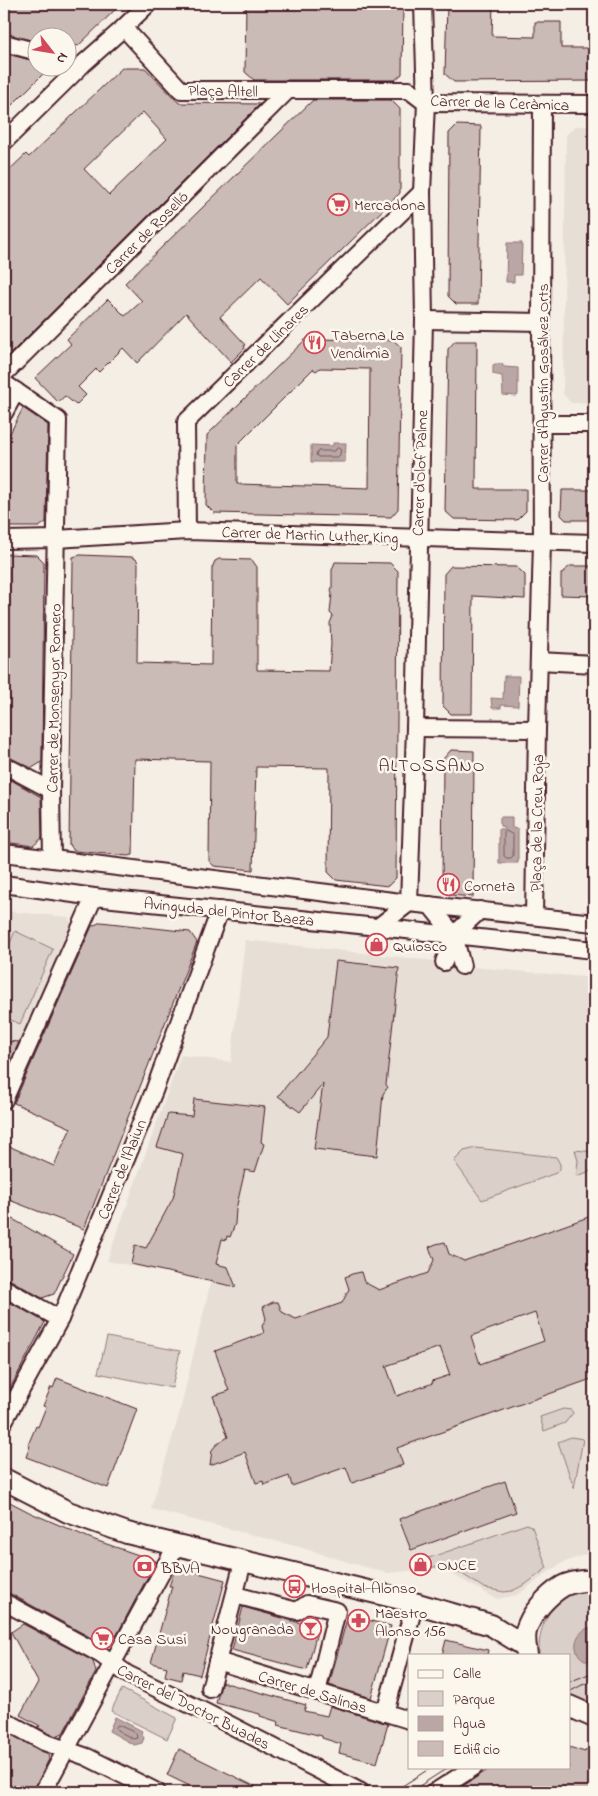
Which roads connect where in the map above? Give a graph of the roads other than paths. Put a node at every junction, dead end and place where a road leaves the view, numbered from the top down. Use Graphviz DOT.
graph roads {
  1 [pos="148,4"];
  2 [pos="423,4"];
  3 [pos="124,28"];
  4 [pos="4,43"];
  5 [pos="28,49"];
  6 [pos="78,62"];
  7 [pos="84,63"];
  8 [pos="288,90"];
  9 [pos="426,103"];
  10 [pos="594,104"];
  11 [pos="542,105"];
  12 [pos="4,142"];
  13 [pos="422,192"];
  14 [pos="424,320"];
  15 [pos="541,322"];
  16 [pos="4,374"];
  17 [pos="10,387"];
  18 [pos="4,413"];
  19 [pos="542,424"];
  20 [pos="594,424"];
  21 [pos="187,531"];
  22 [pos="418,538"];
  23 [pos="56,539"];
  24 [pos="4,540"];
  25 [pos="542,542"];
  26 [pos="594,543"];
  27 [pos="539,661"];
  28 [pos="594,664"];
  29 [pos="415,728"];
  30 [pos="537,729"];
  31 [pos="4,765"];
  32 [pos="51,790"];
  33 [pos="4,853"];
  34 [pos="52,858"];
  35 [pos="4,884"];
  36 [pos="94,897"];
  37 [pos="409,903"];
  38 [pos="430,905"];
  39 [pos="220,910"];
  40 [pos="480,910"];
  41 [pos="534,916"];
  42 [pos="594,923"];
  43 [pos="378,927"];
  44 [pos="454,935"];
  45 [pos="594,950"];
  46 [pos="444,962"];
  47 [pos="462,966"];
  48 [pos="4,1100"];
  49 [pos="4,1288"];
  50 [pos="60,1319"];
  51 [pos="4,1421"];
  52 [pos="4,1479"];
  53 [pos="177,1544"];
  54 [pos="243,1562"];
  55 [pos="594,1580"];
  56 [pos="235,1594"];
  57 [pos="4,1602"];
  58 [pos="415,1603"];
  59 [pos="526,1650"];
  60 [pos="217,1662"];
  61 [pos="112,1664"];
  62 [pos="210,1688"];
  63 [pos="317,1692"];
  64 [pos="570,1706"];
  65 [pos="385,1713"];
  66 [pos="594,1717"];
  67 [pos="4,1720"];
  68 [pos="408,1720"];
  69 [pos="65,1750"];
  70 [pos="472,1768"];
  71 [pos="43,1792"];
  72 [pos="157,1792"];
  73 [pos="361,1792"];
  74 [pos="435,1792"];
  1 -- 3 [label="street"];
  2 -- 9 [label="street, Carrer d'Olof Palme"];
  3 -- 7 [label="street"];
  3 -- 8 [label="street, Plaça Altell"];
  4 -- 5 [label="street"];
  6 -- 7 [label="street"];
  7 -- 12 [label="street"];
  8 -- 9 [label="street, Carrer de la Ceràmica"];
  8 -- 16 [label="street, Carrer de Roselló"];
  9 -- 11 [label="street, Carrer de la Ceràmica"];
  9 -- 13 [label="street, Carrer d'Olof Palme"];
  10 -- 11 [label="street, Carrer de la Ceràmica"];
  11 -- 15 [label="street, Carrer d'Agustín Gosálvez Orts"];
  13 -- 14 [label="street, Carrer d'Olof Palme"];
  13 -- 21 [label="street, Carrer de Llinares"];
  14 -- 15 [label="street"];
  14 -- 22 [label="street, Carrer d'Olof Palme"];
  15 -- 19 [label="street, Carrer d'Agustín Gosálvez Orts"];
  17 -- 18 [label="street"];
  17 -- 23 [label="street, Carrer de Monsenyor Romero"];
  19 -- 20 [label="street"];
  19 -- 25 [label="street, Carrer d'Agustín Gosálvez Orts"];
  21 -- 22 [label="street, Carrer de Martin Luther King"];
  21 -- 23 [label="street, Carrer de Martin Luther King"];
  22 -- 25 [label="street, Carrer de Martin Luther King"];
  22 -- 29 [label="street, Carrer d'Olof Palme"];
  23 -- 24 [label="street, Carrer de Martin Luther King"];
  23 -- 32 [label="street, Carrer de Monsenyor Romero"];
  25 -- 26 [label="street, Carrer de Martin Luther King"];
  25 -- 27 [label="street, Carrer d'Agustín Gosálvez Orts"];
  27 -- 28 [label="street"];
  27 -- 30 [label="street, Plaça de la Creu Roja"];
  29 -- 30 [label="street"];
  29 -- 37 [label="street, Carrer d'Olof Palme"];
  30 -- 41 [label="street, Plaça de la Creu Roja"];
  31 -- 32 [label="street"];
  32 -- 34 [label="street, Carrer de Monsenyor Romero"];
  33 -- 34 [label="street, Avinguda del Pintor Baeza"];
  34 -- 37 [label="street, Avinguda del Pintor Baeza"];
  35 -- 36 [label="street, Avinguda del Pintor Baeza"];
  36 -- 39 [label="street, Avinguda del Pintor Baeza"];
  36 -- 48 [label="street"];
  37 -- 38 [label="street, Avinguda del Pintor Baeza"];
  37 -- 43 [label="street"];
  38 -- 40 [label="street, Avinguda del Pintor Baeza"];
  38 -- 44 [label="street"];
  39 -- 43 [label="street, Avinguda del Pintor Baeza"];
  39 -- 50 [label="street, Carrer de l'Aaiun"];
  40 -- 41 [label="street, Avinguda del Pintor Baeza"];
  40 -- 44 [label="street"];
  41 -- 42 [label="street, Avinguda del Pintor Baeza"];
  43 -- 44 [label="street, Avinguda del Pintor Baeza"];
  44 -- 45 [label="street, Avinguda del Pintor Baeza"];
  44 -- 46 [label="street"];
  44 -- 47 [label="street"];
  49 -- 50 [label="street"];
  50 -- 51 [label="street, Carrer de l'Aaiun"];
  52 -- 53 [label="main road"];
  53 -- 54 [label="main road"];
  53 -- 61 [label="street"];
  54 -- 56 [label="street"];
  54 -- 58 [label="main road"];
  55 -- 59 [label="main road"];
  56 -- 60 [label="street"];
  56 -- 63 [label="street"];
  57 -- 61 [label="street, Carrer del Doctor Buades"];
  58 -- 59 [label="main road"];
  58 -- 65 [label="street"];
  60 -- 62 [label="street"];
  60 -- 63 [label="street, Carrer de Salinas"];
  61 -- 69 [label="street"];
  61 -- 73 [label="street, Carrer del Doctor Buades"];
  63 -- 65 [label="street, Carrer de Salinas"];
  64 -- 66 [label="main road"];
  65 -- 68 [label="street, Carrer de Salinas"];
  67 -- 69 [label="street"];
  69 -- 71 [label="street"];
  69 -- 72 [label="street"];
  70 -- 74 [label="street"];
}
